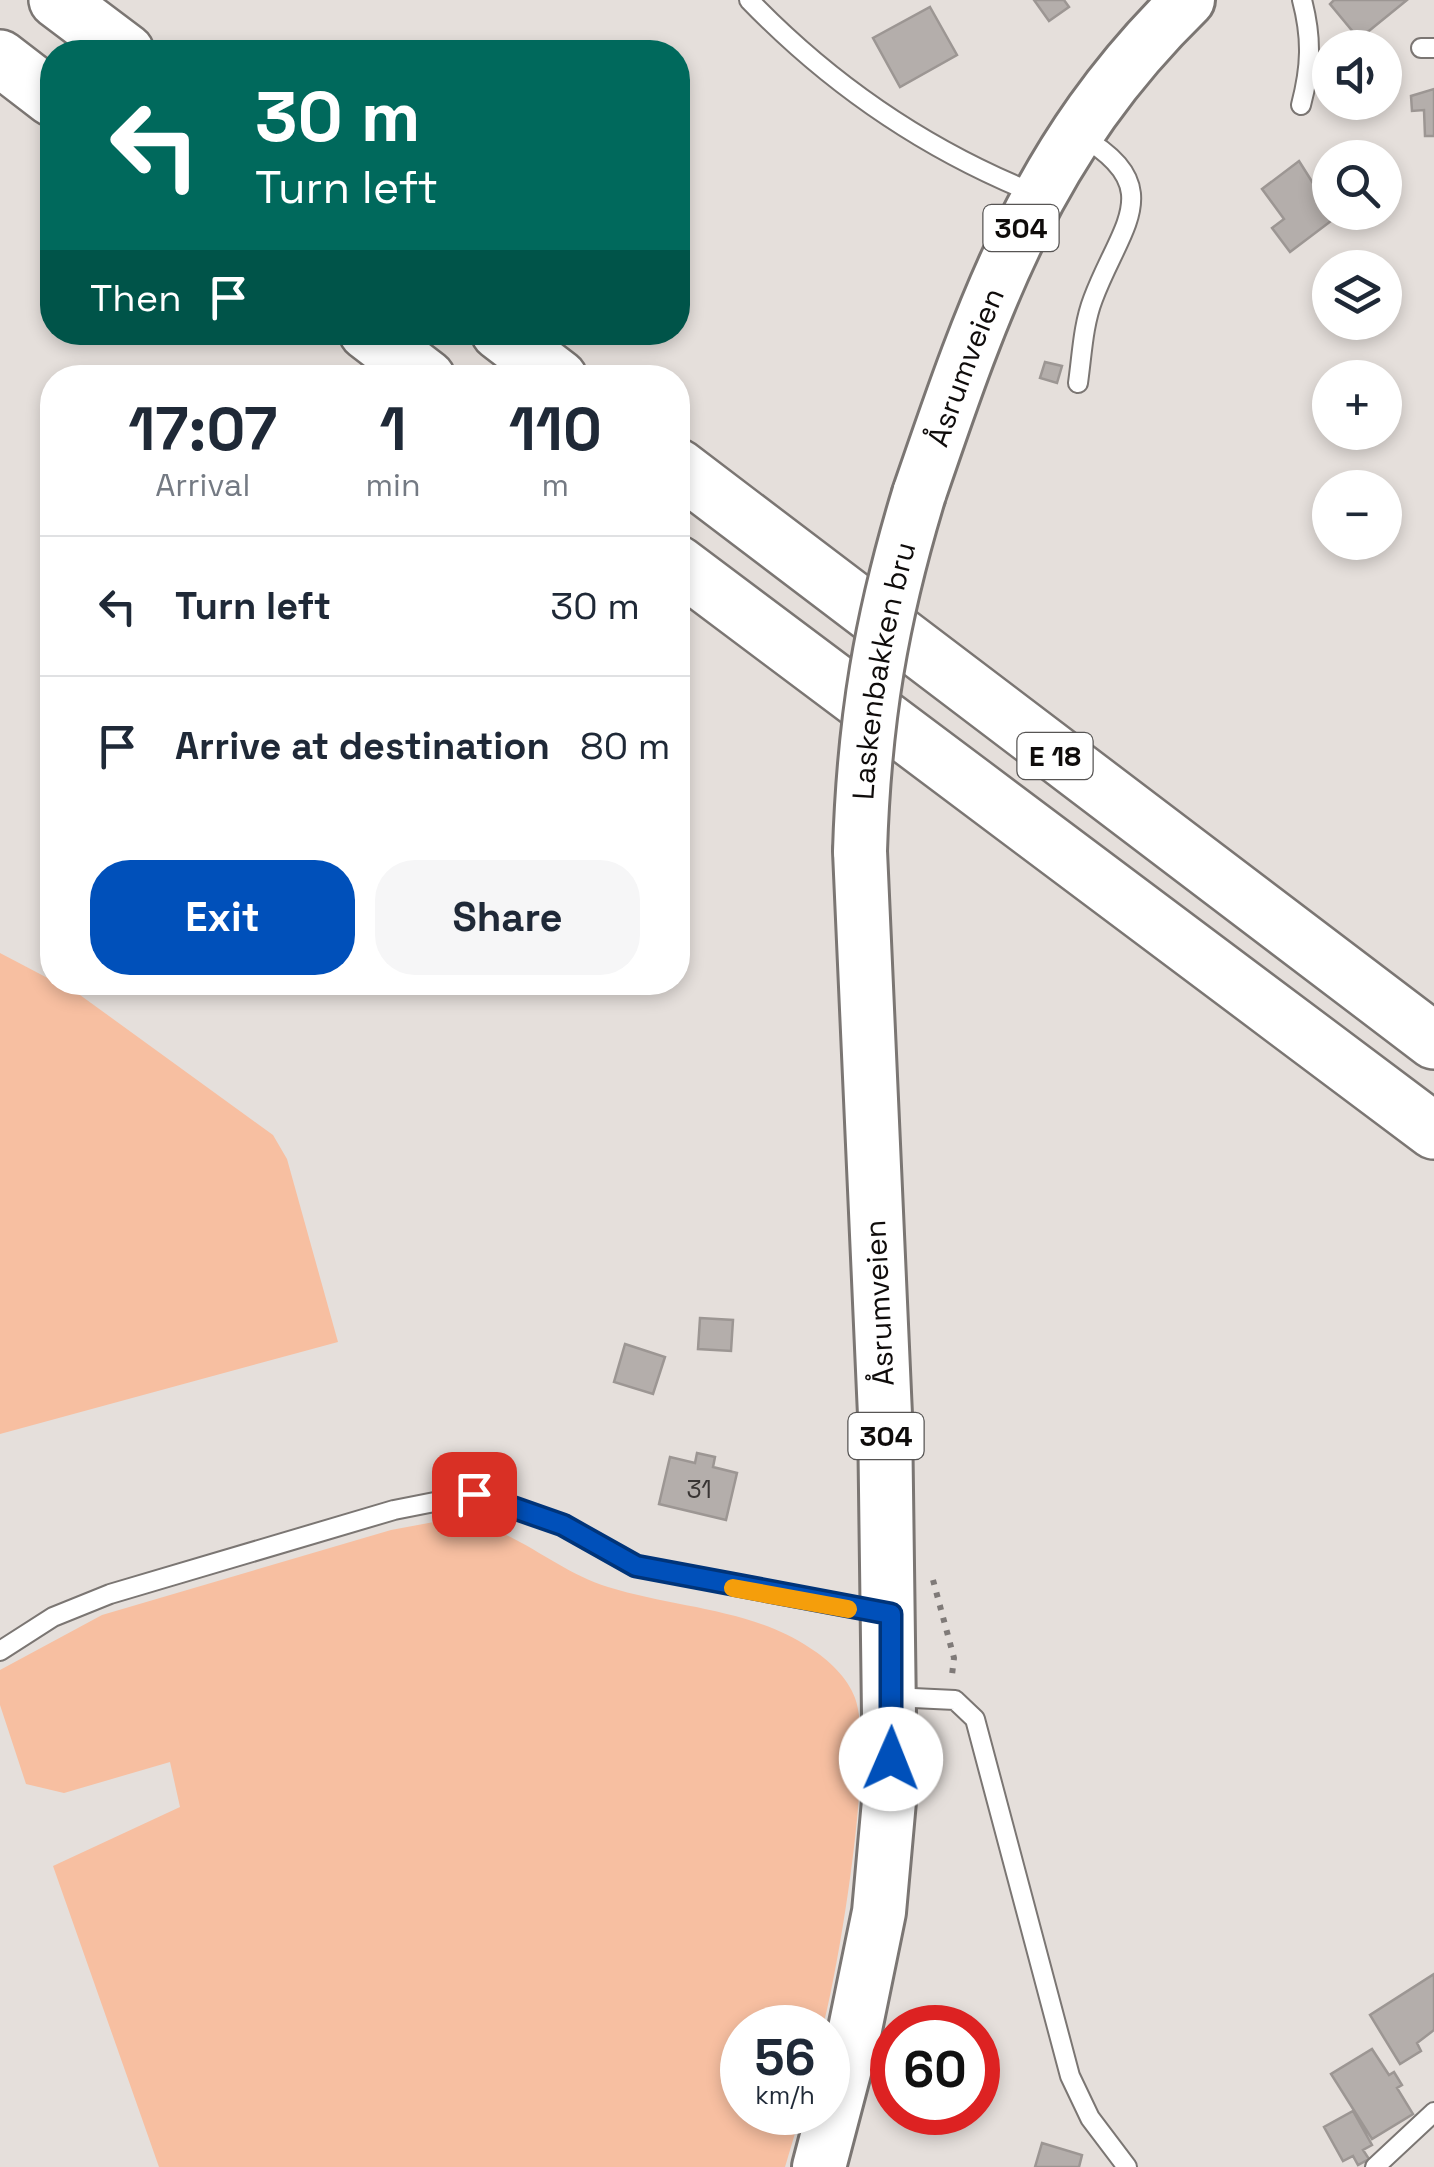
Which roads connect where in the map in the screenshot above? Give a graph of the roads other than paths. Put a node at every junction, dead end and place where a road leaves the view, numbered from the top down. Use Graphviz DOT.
graph roads {
  1 [pos="56,0"];
  2 [pos="749,0"];
  3 [pos="1188,0"];
  4 [pos="1302,0"];
  5 [pos="110,40"];
  6 [pos="0,58"];
  7 [pos="40,89"];
  8 [pos="1301,105"];
  9 [pos="1074,132"];
  10 [pos="1036,194"];
  11 [pos="384,345"];
  12 [pos="516,345"];
  13 [pos="411,365"];
  14 [pos="542,365"];
  15 [pos="1078,383"];
  16 [pos="690,476"];
  17 [pos="919,494"];
  18 [pos="690,573"];
  19 [pos="860,851"];
  20 [pos="1434,1041"];
  21 [pos="1434,1130"];
  22 [pos="891,1614"];
  23 [pos="0,1651"];
  24 [pos="892,1697"];
  25 [pos="1434,2112"];
  26 [pos="819,2167"];
  27 [pos="1126,2167"];
  28 [pos="1375,2167"];
  1 -- 5 [label="highway"];
  2 -- 10 [label="lane"];
  3 -- 9 [label="main road, Åsrumveien / 304"];
  4 -- 8 [label="lane"];
  6 -- 7 [label="highway"];
  9 -- 10 [label="main road, Åsrumveien / 304"];
  9 -- 15 [label="lane"];
  10 -- 17 [label="main road, Åsrumveien / 304"];
  11 -- 13 [label="highway"];
  12 -- 14 [label="highway"];
  16 -- 20 [label="highway, E 18"];
  17 -- 19 [label="main road, Laskenbakken bru / 304, bridge"];
  18 -- 21 [label="highway, E 18"];
  19 -- 22 [label="main road, Åsrumveien / 304"];
  22 -- 23 [label="lane"];
  22 -- 24 [label="main road, Åsrumveien / 304"];
  24 -- 26 [label="main road, Åsrumveien / 304"];
  24 -- 27 [label="lane"];
  25 -- 28 [label="lane"];
}
